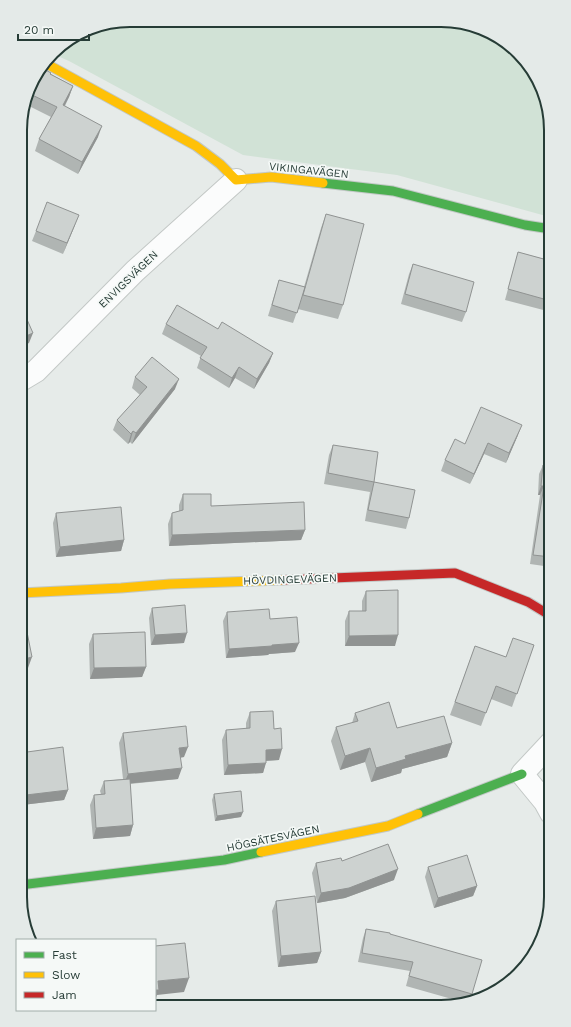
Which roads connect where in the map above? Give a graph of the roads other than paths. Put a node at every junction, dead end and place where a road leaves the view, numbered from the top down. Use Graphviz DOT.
graph roads {
  1 [pos="50,66"];
  2 [pos="236,180"];
  3 [pos="544,228"];
  4 [pos="27,376"];
  5 [pos="27,593"];
  6 [pos="544,612"];
  7 [pos="544,750"];
  8 [pos="522,774"];
  9 [pos="544,801"];
  10 [pos="27,884"];
  1 -- 2 [label="street"];
  2 -- 3 [label="street, VIKINGAVÄGEN"];
  2 -- 4 [label="street, ENVIGSVÄGEN"];
  5 -- 6 [label="street, HÖVDINGEVÄGEN"];
  7 -- 8 [label="street"];
  8 -- 9 [label="street"];
  8 -- 10 [label="street, HÖGSÄTESVÄGEN"];
}
